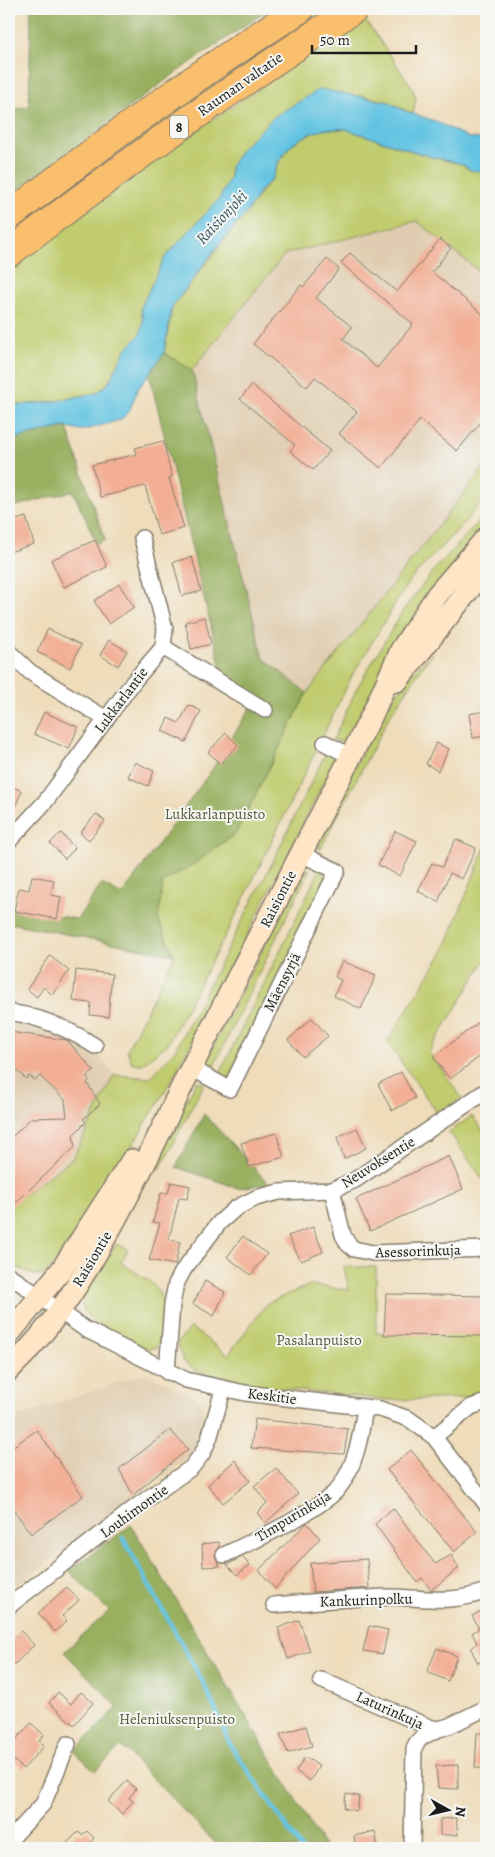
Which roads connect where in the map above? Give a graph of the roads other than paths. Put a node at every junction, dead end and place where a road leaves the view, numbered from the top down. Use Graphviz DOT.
graph roads {
  1 [pos="300,9"];
  2 [pos="354,9"];
  3 [pos="9,216"];
  4 [pos="9,253"];
  5 [pos="142,538"];
  6 [pos="486,538"];
  7 [pos="479,573"];
  8 [pos="163,647"];
  9 [pos="9,652"];
  10 [pos="265,710"];
  11 [pos="106,719"];
  12 [pos="325,743"];
  13 [pos="350,756"];
  14 [pos="9,841"];
  15 [pos="301,854"];
  16 [pos="9,1012"];
  17 [pos="95,1046"];
  18 [pos="187,1075"];
  19 [pos="486,1091"];
  20 [pos="332,1190"];
  21 [pos="486,1249"];
  22 [pos="9,1275"];
  23 [pos="39,1298"];
  24 [pos="59,1312"];
  25 [pos="9,1334"];
  26 [pos="9,1370"];
  27 [pos="167,1372"];
  28 [pos="223,1390"];
  29 [pos="486,1402"];
  30 [pos="365,1407"];
  31 [pos="434,1437"];
  32 [pos="486,1504"];
  33 [pos="224,1555"];
  34 [pos="486,1591"];
  35 [pos="274,1605"];
  36 [pos="9,1606"];
  37 [pos="321,1680"];
  38 [pos="486,1708"];
  39 [pos="440,1729"];
  40 [pos="68,1744"];
  41 [pos="9,1840"];
  42 [pos="412,1848"];
  1 -- 3 [label="highway, Rauman valtatie / 8"];
  2 -- 4 [label="highway, Rauman valtatie / 8"];
  5 -- 8 [label="street"];
  6 -- 7 [label="main road, Raisiontie"];
  7 -- 13 [label="main road, Raisiontie"];
  8 -- 10 [label="street"];
  8 -- 11 [label="street, Lukkarlantie"];
  9 -- 11 [label="street"];
  11 -- 14 [label="street, Lukkarlantie"];
  12 -- 13 [label="street"];
  13 -- 15 [label="main road, Raisiontie"];
  15 -- 18 [label="main road, Raisiontie"];
  15 -- 18 [label="street, Mäensyrjä"];
  16 -- 17 [label="street"];
  18 -- 23 [label="main road, Raisiontie"];
  18 -- 24 [label="main road, Raisiontie"];
  19 -- 20 [label="street, Neuvoksentie"];
  20 -- 21 [label="street, Asessorinkuja"];
  20 -- 27 [label="street, Neuvoksentie"];
  22 -- 23 [label="street"];
  23 -- 24 [label="street, Keskitie"];
  23 -- 25 [label="main road, Raisiontie"];
  24 -- 26 [label="main road, Raisiontie"];
  24 -- 27 [label="street, Keskitie"];
  27 -- 28 [label="street, Keskitie"];
  28 -- 30 [label="street, Keskitie"];
  28 -- 36 [label="street, Louhimontie"];
  29 -- 31 [label="street"];
  30 -- 31 [label="street, Keskitie"];
  30 -- 33 [label="street, Timpurinkuja"];
  31 -- 32 [label="street, Keskitie"];
  34 -- 35 [label="street, Kankurinpolku"];
  37 -- 39 [label="street, Laturinkuja"];
  38 -- 39 [label="street, Laturinkuja"];
  39 -- 42 [label="street"];
  40 -- 41 [label="street"];
}
